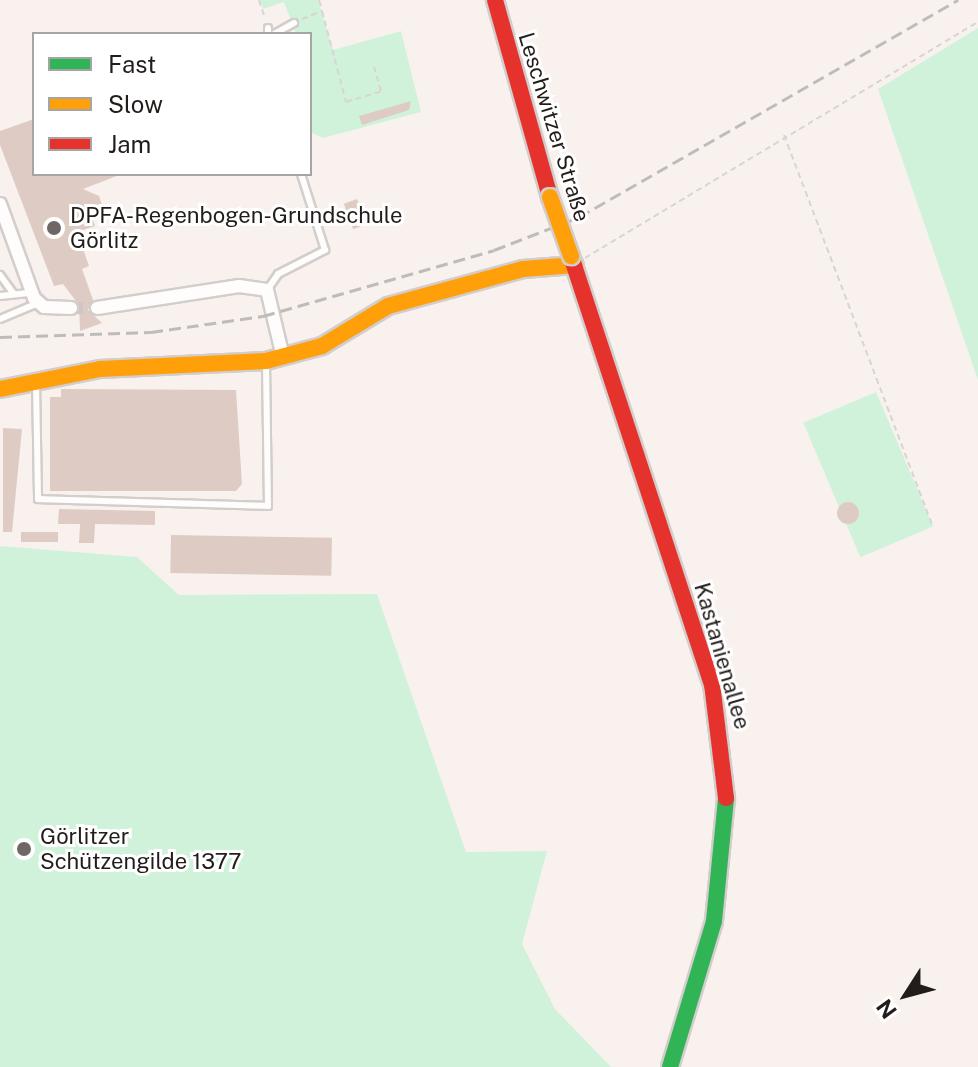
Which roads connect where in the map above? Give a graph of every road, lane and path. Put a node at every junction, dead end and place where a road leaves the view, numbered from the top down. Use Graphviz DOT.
graph roads {
  1 [pos="259,0"];
  2 [pos="319,0"];
  3 [pos="495,0"];
  4 [pos="322,11"];
  5 [pos="978,22"];
  6 [pos="294,23"];
  7 [pos="270,32"];
  8 [pos="374,67"];
  9 [pos="784,134"];
  10 [pos="302,176"];
  11 [pos="0,204"];
  12 [pos="573,260"];
  13 [pos="0,275"];
  14 [pos="267,290"];
  15 [pos="13,293"];
  16 [pos="0,296"];
  17 [pos="35,298"];
  18 [pos="71,308"];
  19 [pos="97,308"];
  20 [pos="0,319"];
  21 [pos="274,357"];
  22 [pos="36,378"];
  23 [pos="0,389"];
  24 [pos="932,524"];
  25 [pos="670,1067"];
  1 -- 7 [label="path"];
  2 -- 4 [label="path"];
  3 -- 12 [label="street, Leschwitzer Straße, bridge"];
  4 -- 6 [label="path"];
  4 -- 8 [label="path"];
  5 -- 9 [label="path"];
  6 -- 7 [label="lane"];
  9 -- 12 [label="path"];
  9 -- 24 [label="path"];
  10 -- 14 [label="lane"];
  11 -- 17 [label="street"];
  12 -- 21 [label="street"];
  12 -- 25 [label="street, Kastanienallee"];
  13 -- 15 [label="lane"];
  14 -- 19 [label="street"];
  14 -- 21 [label="street"];
  15 -- 16 [label="lane"];
  15 -- 17 [label="lane"];
  17 -- 18 [label="street"];
  17 -- 20 [label="lane"];
  21 -- 22 [label="street"];
  21 -- 22 [label="lane"];
  22 -- 23 [label="street"];
}
